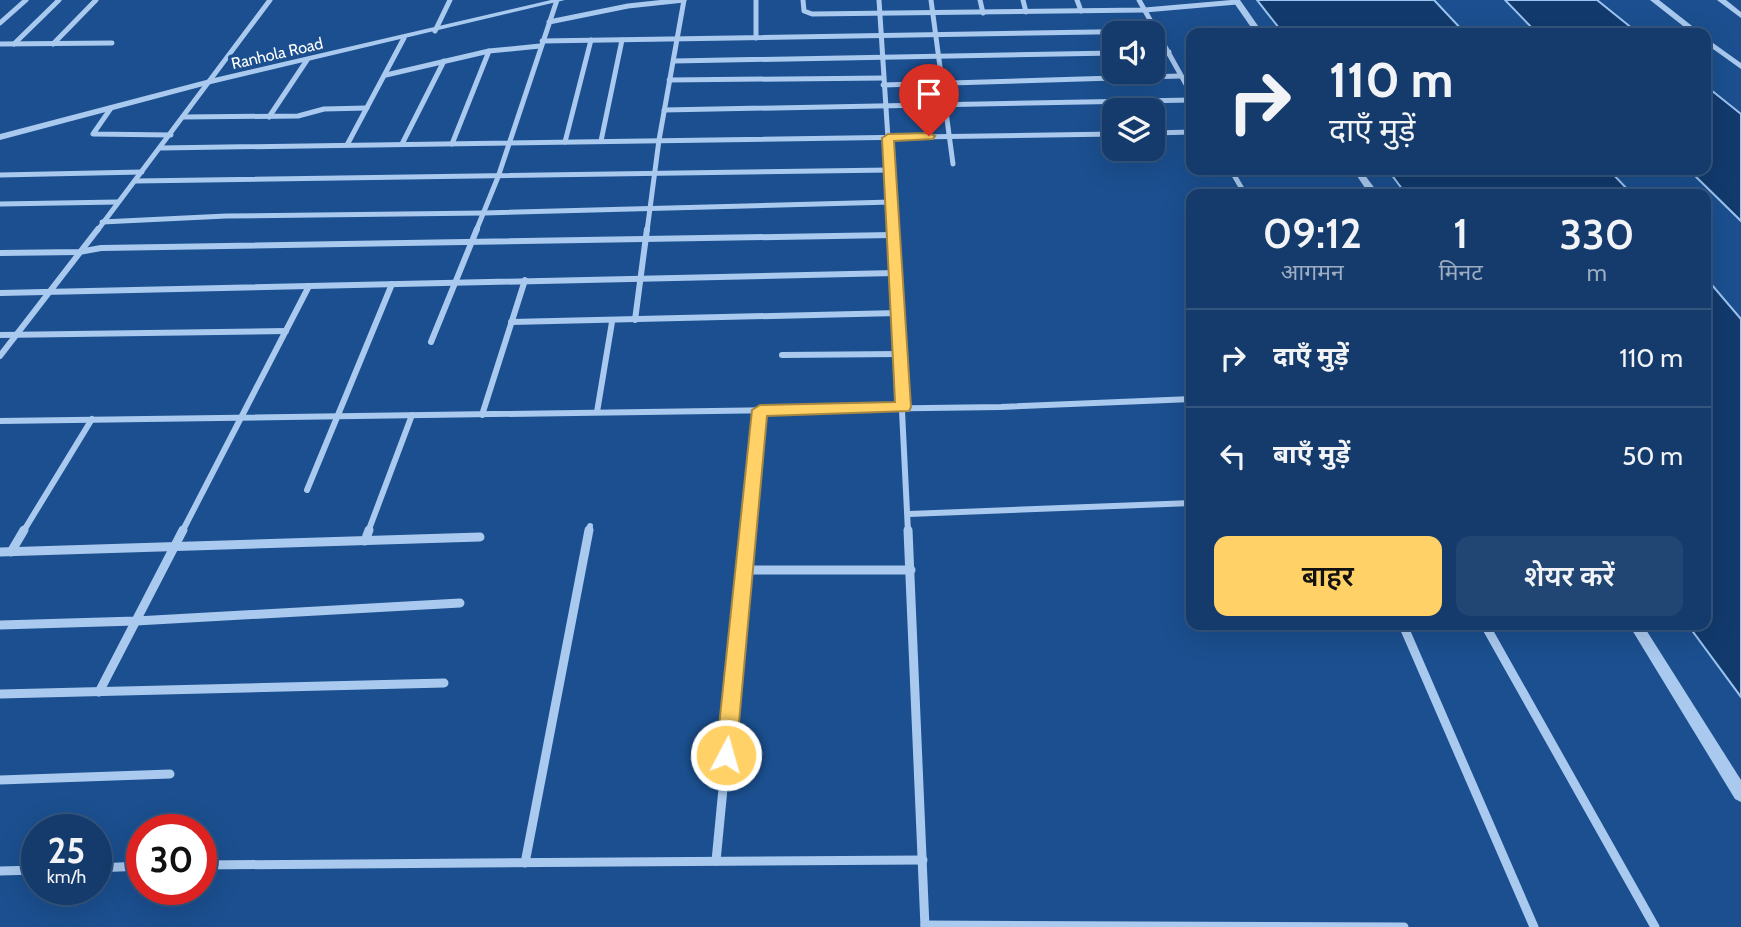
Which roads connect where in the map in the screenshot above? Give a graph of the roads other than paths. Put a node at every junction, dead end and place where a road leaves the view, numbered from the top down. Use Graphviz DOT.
graph roads {
  1 [pos="26,0"];
  2 [pos="59,0"];
  3 [pos="96,0"];
  4 [pos="270,0"];
  5 [pos="450,0"];
  6 [pos="558,0"];
  7 [pos="684,0"];
  8 [pos="756,0"];
  9 [pos="803,0"];
  10 [pos="878,0"];
  11 [pos="931,0"];
  12 [pos="981,0"];
  13 [pos="1023,0"];
  14 [pos="1077,0"];
  15 [pos="1139,0"];
  16 [pos="1654,0"];
  17 [pos="1721,0"];
  18 [pos="1236,1"];
  19 [pos="1145,10"];
  20 [pos="1081,11"];
  21 [pos="1026,12"];
  22 [pos="934,13"];
  23 [pos="983,13"];
  24 [pos="880,14"];
  25 [pos="1741,16"];
  26 [pos="1152,21"];
  27 [pos="549,22"];
  28 [pos="0,23"];
  29 [pos="1255,28"];
  30 [pos="1691,28"];
  31 [pos="435,31"];
  32 [pos="1102,32"];
  33 [pos="935,35"];
  34 [pos="880,36"];
  35 [pos="404,38"];
  36 [pos="756,38"];
  37 [pos="677,39"];
  38 [pos="591,40"];
  39 [pos="622,40"];
  40 [pos="112,43"];
  41 [pos="541,43"];
  42 [pos="0,44"];
  43 [pos="14,44"];
  44 [pos="53,44"];
  45 [pos="1165,44"];
  46 [pos="1711,44"];
  47 [pos="489,51"];
  48 [pos="1165,52"];
  49 [pos="1169,52"];
  50 [pos="1102,53"];
  51 [pos="939,56"];
  52 [pos="881,57"];
  53 [pos="307,60"];
  54 [pos="444,61"];
  55 [pos="674,61"];
  56 [pos="1741,67"];
  57 [pos="386,75"];
  58 [pos="1180,76"];
  59 [pos="669,80"];
  60 [pos="883,81"];
  61 [pos="210,82"];
  62 [pos="943,82"];
  63 [pos="1186,87"];
  64 [pos="1186,98"];
  65 [pos="946,105"];
  66 [pos="885,106"];
  67 [pos="111,108"];
  68 [pos="367,108"];
  69 [pos="664,110"];
  70 [pos="184,117"];
  71 [pos="269,117"];
  72 [pos="1186,132"];
  73 [pos="1165,133"];
  74 [pos="1102,134"];
  75 [pos="171,135"];
  76 [pos="950,136"];
  77 [pos="0,137"];
  78 [pos="888,138"];
  79 [pos="659,140"];
  80 [pos="601,141"];
  81 [pos="565,142"];
  82 [pos="509,143"];
  83 [pos="402,144"];
  84 [pos="452,144"];
  85 [pos="347,145"];
  86 [pos="161,148"];
  87 [pos="953,164"];
  88 [pos="890,170"];
  89 [pos="142,172"];
  90 [pos="654,173"];
  91 [pos="0,175"];
  92 [pos="498,177"];
  93 [pos="136,181"];
  94 [pos="118,202"];
  95 [pos="892,202"];
  96 [pos="0,204"];
  97 [pos="651,210"];
  98 [pos="484,213"];
  99 [pos="102,222"];
  100 [pos="892,235"];
  101 [pos="648,237"];
  102 [pos="470,241"];
  103 [pos="79,252"];
  104 [pos="0,253"];
  105 [pos="895,273"];
  106 [pos="641,278"];
  107 [pos="525,280"];
  108 [pos="454,282"];
  109 [pos="392,284"];
  110 [pos="309,286"];
  111 [pos="48,292"];
  112 [pos="0,293"];
  113 [pos="898,313"];
  114 [pos="635,320"];
  115 [pos="511,322"];
  116 [pos="612,322"];
  117 [pos="286,331"];
  118 [pos="0,335"];
  119 [pos="16,335"];
  120 [pos="431,342"];
  121 [pos="900,354"];
  122 [pos="782,355"];
  123 [pos="0,356"];
  124 [pos="1186,399"];
  125 [pos="903,407"];
  126 [pos="760,410"];
  127 [pos="597,412"];
  128 [pos="412,415"];
  129 [pos="482,415"];
  130 [pos="338,416"];
  131 [pos="241,418"];
  132 [pos="92,419"];
  133 [pos="0,421"];
  134 [pos="307,490"];
  135 [pos="1186,503"];
  136 [pos="909,514"];
  137 [pos="590,526"];
  138 [pos="480,537"];
  139 [pos="365,541"];
  140 [pos="174,547"];
  141 [pos="0,552"];
  142 [pos="11,552"];
  143 [pos="744,570"];
  144 [pos="911,570"];
  145 [pos="460,603"];
  146 [pos="136,621"];
  147 [pos="0,625"];
  148 [pos="1404,630"];
  149 [pos="1488,630"];
  150 [pos="1639,630"];
  151 [pos="444,682"];
  152 [pos="99,692"];
  153 [pos="0,695"];
  154 [pos="170,774"];
  155 [pos="0,780"];
  156 [pos="1741,794"];
  157 [pos="923,860"];
  158 [pos="716,861"];
  159 [pos="525,863"];
  160 [pos="217,865"];
  161 [pos="21,871"];
  162 [pos="0,872"];
  163 [pos="925,926"];
  164 [pos="1366,926"];
  165 [pos="1404,927"];
  166 [pos="1534,927"];
  167 [pos="1655,927"];
  1 -- 28 [label="street"];
  2 -- 43 [label="street"];
  3 -- 44 [label="street"];
  4 -- 61 [label="street"];
  5 -- 31 [label="street"];
  6 -- 27 [label="street"];
  6 -- 31 [label="street, Ranhola Road"];
  7 -- 27 [label="street"];
  7 -- 37 [label="street"];
  8 -- 36 [label="street"];
  9 -- 24 [label="street"];
  10 -- 24 [label="street"];
  11 -- 22 [label="street"];
  12 -- 23 [label="street"];
  13 -- 21 [label="street"];
  14 -- 20 [label="street"];
  15 -- 19 [label="street"];
  16 -- 30 [label="street"];
  17 -- 25 [label="street"];
  18 -- 19 [label="street"];
  18 -- 29 [label="street"];
  19 -- 20 [label="street"];
  19 -- 26 [label="street"];
  20 -- 21 [label="street"];
  21 -- 23 [label="street"];
  22 -- 23 [label="street"];
  22 -- 24 [label="street"];
  22 -- 33 [label="street"];
  24 -- 34 [label="street"];
  27 -- 41 [label="street"];
  31 -- 35 [label="street, Ranhola Road"];
  32 -- 33 [label="street"];
  33 -- 34 [label="street"];
  33 -- 51 [label="street"];
  34 -- 36 [label="street"];
  34 -- 52 [label="street"];
  35 -- 53 [label="street, Ranhola Road"];
  35 -- 57 [label="street"];
  36 -- 37 [label="street"];
  37 -- 39 [label="street"];
  37 -- 55 [label="street"];
  38 -- 39 [label="street"];
  38 -- 41 [label="street"];
  38 -- 81 [label="street"];
  39 -- 80 [label="street"];
  40 -- 44 [label="street"];
  41 -- 47 [label="street"];
  41 -- 82 [label="street"];
  42 -- 43 [label="street"];
  43 -- 44 [label="street"];
  45 -- 49 [label="street"];
  46 -- 56 [label="street"];
  47 -- 54 [label="street"];
  47 -- 84 [label="street"];
  48 -- 49 [label="street"];
  49 -- 58 [label="street"];
  50 -- 51 [label="street"];
  51 -- 52 [label="street"];
  51 -- 62 [label="street"];
  52 -- 55 [label="street"];
  52 -- 60 [label="street"];
  53 -- 61 [label="street, Ranhola Road"];
  53 -- 71 [label="street"];
  54 -- 57 [label="street"];
  54 -- 83 [label="street"];
  55 -- 59 [label="street"];
  57 -- 68 [label="street"];
  58 -- 62 [label="street"];
  58 -- 63 [label="street"];
  59 -- 60 [label="street"];
  59 -- 69 [label="street"];
  60 -- 62 [label="street"];
  60 -- 66 [label="street"];
  61 -- 67 [label="street, Ranhola Road"];
  61 -- 70 [label="street"];
  62 -- 65 [label="street"];
  64 -- 65 [label="street"];
  65 -- 66 [label="street"];
  65 -- 76 [label="street"];
  66 -- 69 [label="street"];
  66 -- 78 [label="street"];
  67 -- 75 [label="street"];
  67 -- 77 [label="street, Ranhola Road"];
  68 -- 71 [label="street"];
  68 -- 85 [label="street"];
  69 -- 79 [label="street"];
  70 -- 71 [label="street"];
  70 -- 75 [label="street"];
  72 -- 73 [label="street"];
  74 -- 76 [label="street"];
  75 -- 86 [label="street"];
  76 -- 78 [label="street"];
  76 -- 87 [label="street"];
  78 -- 79 [label="street"];
  78 -- 88 [label="street"];
  79 -- 80 [label="street"];
  79 -- 90 [label="street"];
  80 -- 81 [label="street"];
  81 -- 82 [label="street"];
  82 -- 84 [label="street"];
  82 -- 92 [label="street"];
  83 -- 84 [label="street"];
  83 -- 85 [label="street"];
  85 -- 86 [label="street"];
  86 -- 89 [label="street"];
  88 -- 90 [label="street"];
  88 -- 95 [label="street"];
  89 -- 91 [label="street"];
  89 -- 93 [label="street"];
  90 -- 92 [label="street"];
  90 -- 97 [label="street"];
  92 -- 93 [label="street"];
  92 -- 98 [label="street"];
  93 -- 94 [label="street"];
  94 -- 96 [label="street"];
  94 -- 99 [label="street"];
  95 -- 97 [label="street"];
  95 -- 100 [label="street"];
  97 -- 98 [label="street"];
  97 -- 101 [label="street"];
  98 -- 99 [label="street"];
  98 -- 102 [label="street"];
  99 -- 103 [label="street"];
  100 -- 101 [label="street"];
  100 -- 105 [label="street"];
  101 -- 102 [label="street"];
  101 -- 106 [label="street"];
  102 -- 103 [label="street"];
  102 -- 108 [label="street"];
  103 -- 104 [label="street"];
  103 -- 111 [label="street"];
  105 -- 106 [label="street"];
  105 -- 113 [label="street"];
  106 -- 107 [label="street"];
  106 -- 114 [label="street"];
  107 -- 108 [label="street"];
  107 -- 115 [label="street"];
  108 -- 109 [label="street"];
  108 -- 120 [label="street"];
  109 -- 110 [label="street"];
  109 -- 130 [label="street"];
  110 -- 111 [label="street"];
  110 -- 117 [label="street"];
  111 -- 112 [label="street"];
  111 -- 119 [label="street"];
  113 -- 114 [label="street"];
  113 -- 121 [label="street"];
  114 -- 116 [label="street"];
  115 -- 116 [label="street"];
  115 -- 129 [label="street"];
  116 -- 127 [label="street"];
  117 -- 119 [label="street"];
  117 -- 131 [label="street"];
  118 -- 119 [label="street"];
  119 -- 123 [label="street"];
  121 -- 122 [label="street"];
  121 -- 125 [label="street"];
  124 -- 125 [label="street"];
  125 -- 126 [label="street"];
  125 -- 136 [label="street"];
  126 -- 127 [label="street"];
  126 -- 143 [label="street"];
  127 -- 129 [label="street"];
  128 -- 129 [label="street"];
  128 -- 130 [label="street"];
  128 -- 139 [label="street"];
  130 -- 131 [label="street"];
  130 -- 134 [label="street"];
  131 -- 132 [label="street"];
  131 -- 140 [label="street"];
  132 -- 133 [label="street"];
  132 -- 142 [label="street"];
  135 -- 136 [label="street"];
  136 -- 144 [label="street"];
  137 -- 159 [label="street"];
  138 -- 139 [label="street"];
  139 -- 140 [label="street"];
  140 -- 142 [label="street"];
  140 -- 146 [label="street"];
  141 -- 142 [label="street"];
  143 -- 144 [label="street"];
  143 -- 158 [label="street"];
  144 -- 157 [label="street"];
  145 -- 146 [label="street"];
  146 -- 147 [label="street"];
  146 -- 152 [label="street"];
  148 -- 166 [label="street"];
  149 -- 167 [label="street"];
  150 -- 156 [label="street"];
  151 -- 152 [label="street"];
  152 -- 153 [label="street"];
  154 -- 155 [label="street"];
  157 -- 158 [label="street"];
  157 -- 163 [label="street"];
  158 -- 159 [label="street"];
  159 -- 160 [label="street"];
  161 -- 162 [label="street"];
  163 -- 164 [label="street"];
  164 -- 165 [label="street"];
}
